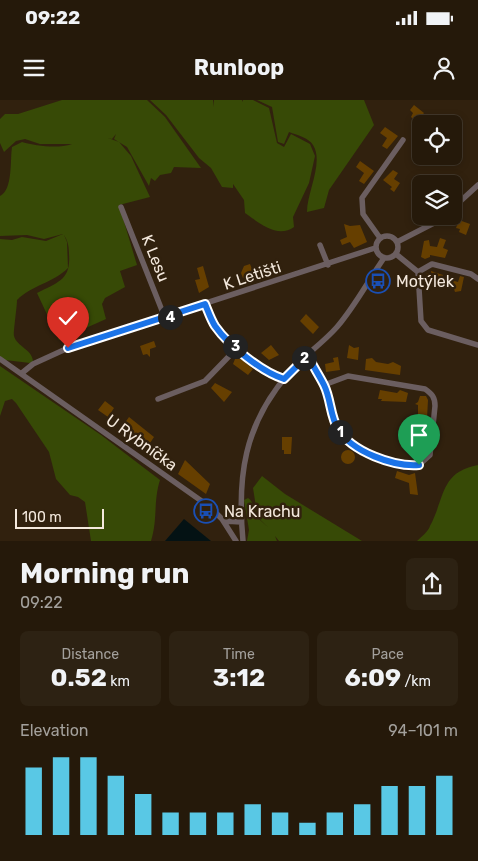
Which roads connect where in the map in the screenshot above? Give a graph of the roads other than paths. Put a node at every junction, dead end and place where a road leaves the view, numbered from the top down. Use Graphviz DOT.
graph roads {
  1 [pos="403,140"];
  2 [pos="478,185"];
  3 [pos="462,200"];
  4 [pos="121,207"];
  5 [pos="430,225"];
  6 [pos="380,238"];
  7 [pos="397,242"];
  8 [pos="320,245"];
  9 [pos="375,248"];
  10 [pos="396,254"];
  11 [pos="384,258"];
  12 [pos="328,265"];
  13 [pos="418,272"];
  14 [pos="478,279"];
  15 [pos="205,304"];
  16 [pos="165,318"];
  17 [pos="478,345"];
  18 [pos="238,348"];
  19 [pos="308,355"];
  20 [pos="0,360"];
  21 [pos="22,373"];
  22 [pos="284,379"];
  23 [pos="324,385"];
  24 [pos="158,399"];
  25 [pos="224,521"];
  26 [pos="241,522"];
  27 [pos="236,541"];
  28 [pos="243,541"];
  1 -- 6 [label="street"];
  2 -- 3 [label="street"];
  4 -- 16 [label="street, K Lesu"];
  5 -- 7 [label="street"];
  6 -- 7 [label="street"];
  6 -- 9 [label="street"];
  7 -- 10 [label="street"];
  8 -- 12 [label="street"];
  9 -- 11 [label="street"];
  9 -- 12 [label="street, K Letišti"];
  10 -- 11 [label="street"];
  10 -- 13 [label="street"];
  11 -- 19 [label="street"];
  12 -- 15 [label="street, K Letišti"];
  13 -- 14 [label="street"];
  13 -- 17 [label="street"];
  15 -- 16 [label="street, K Letišti"];
  15 -- 18 [label="street"];
  16 -- 21 [label="street, K Letišti"];
  18 -- 22 [label="street"];
  18 -- 24 [label="street"];
  19 -- 22 [label="street"];
  19 -- 23 [label="street"];
  20 -- 21 [label="street"];
  21 -- 25 [label="street, U Rybníčka"];
  22 -- 26 [label="street"];
  23 -- 23 [label="street"];
  25 -- 26 [label="street"];
  25 -- 27 [label="street, U Rybníčka"];
  26 -- 28 [label="street"];
}
